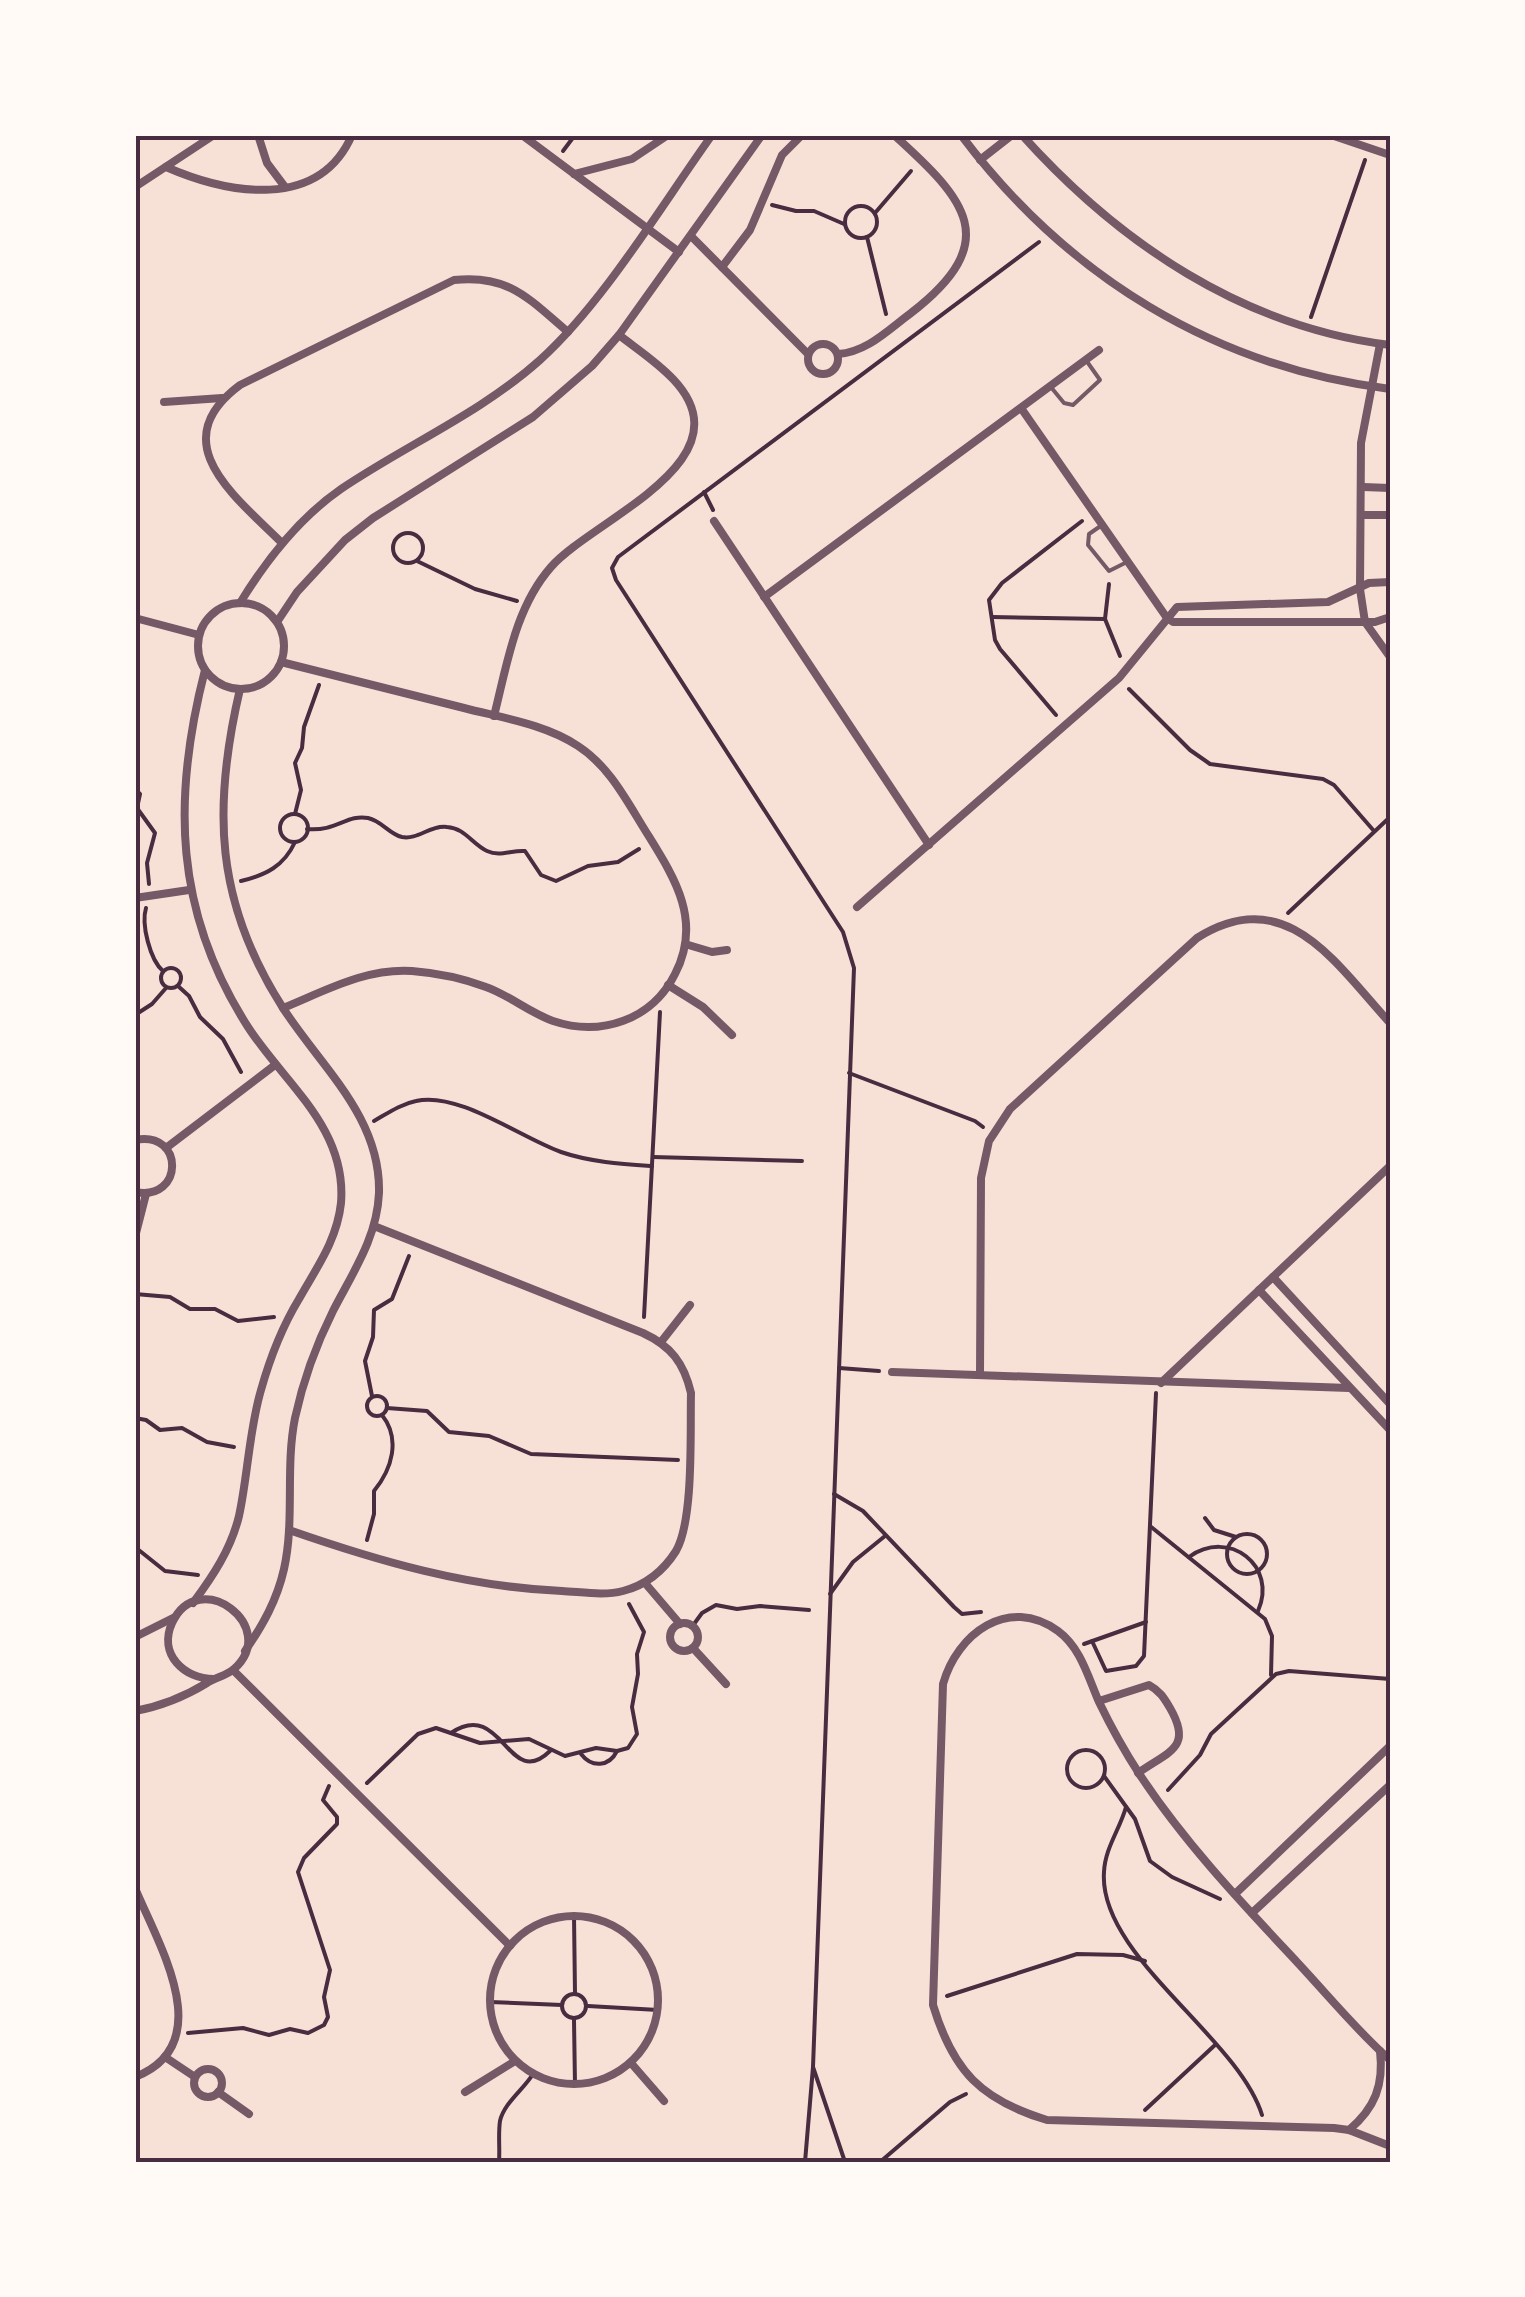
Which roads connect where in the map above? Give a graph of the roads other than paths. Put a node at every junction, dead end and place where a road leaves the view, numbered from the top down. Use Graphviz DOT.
graph roads {
  1 [pos="214,135"];
  2 [pos="258,135"];
  3 [pos="352,135"];
  4 [pos="522,135"];
  5 [pos="668,135"];
  6 [pos="712,135"];
  7 [pos="762,135"];
  8 [pos="802,135"];
  9 [pos="894,135"];
  10 [pos="961,135"];
  11 [pos="1012,135"];
  12 [pos="1022,135"];
  13 [pos="1331,135"];
  14 [pos="1390,155"];
  15 [pos="980,160"];
  16 [pos="166,167"];
  17 [pos="574,174"];
  18 [pos="285,187"];
  19 [pos="135,188"];
  20 [pos="647,227"];
  21 [pos="691,236"];
  22 [pos="679,252"];
  23 [pos="722,267"];
  24 [pos="568,332"];
  25 [pos="620,335"];
  26 [pos="1385,345"];
  27 [pos="1099,350"];
  28 [pos="808,354"];
  29 [pos="838,354"];
  30 [pos="1086,360"];
  31 [pos="1050,386"];
  32 [pos="1370,386"];
  33 [pos="1390,388"];
  34 [pos="222,398"];
  35 [pos="164,402"];
  36 [pos="1021,408"];
  37 [pos="1363,487"];
  38 [pos="1390,488"];
  39 [pos="1362,515"];
  40 [pos="1390,516"];
  41 [pos="714,521"];
  42 [pos="1102,524"];
  43 [pos="282,544"];
  44 [pos="1128,561"];
  45 [pos="1390,582"];
  46 [pos="1360,589"];
  47 [pos="764,597"];
  48 [pos="240,603"];
  49 [pos="1390,617"];
  50 [pos="135,618"];
  51 [pos="1167,618"];
  52 [pos="277,622"];
  53 [pos="1365,622"];
  54 [pos="199,636"];
  55 [pos="1390,657"];
  56 [pos="281,662"];
  57 [pos="205,670"];
  58 [pos="240,689"];
  59 [pos="494,716"];
  60 [pos="928,845"];
  61 [pos="189,890"];
  62 [pos="135,898"];
  63 [pos="857,907"];
  64 [pos="685,944"];
  65 [pos="727,950"];
  66 [pos="668,985"];
  67 [pos="283,1008"];
  68 [pos="1390,1023"];
  69 [pos="732,1034"];
  70 [pos="275,1065"];
  71 [pos="135,1140"];
  72 [pos="166,1148"];
  73 [pos="1390,1166"];
  74 [pos="135,1192"];
  75 [pos="146,1194"];
  76 [pos="374,1226"];
  77 [pos="135,1237"];
  78 [pos="1273,1277"];
  79 [pos="1259,1290"];
  80 [pos="690,1306"];
  81 [pos="661,1342"];
  82 [pos="892,1372"];
  83 [pos="980,1376"];
  84 [pos="1159,1383"];
  85 [pos="1349,1388"];
  86 [pos="1390,1404"];
  87 [pos="1390,1430"];
  88 [pos="289,1530"];
  89 [pos="644,1583"];
  90 [pos="193,1602"];
  91 [pos="176,1616"];
  92 [pos="680,1624"];
  93 [pos="135,1637"];
  94 [pos="693,1648"];
  95 [pos="246,1651"];
  96 [pos="232,1670"];
  97 [pos="214,1678"];
  98 [pos="726,1684"];
  99 [pos="1099,1701"];
  100 [pos="135,1711"];
  101 [pos="1390,1746"];
  102 [pos="1138,1773"];
  103 [pos="1390,1784"];
  104 [pos="135,1888"];
  105 [pos="1235,1894"];
  106 [pos="1252,1913"];
  107 [pos="510,1946"];
  108 [pos="1380,2051"];
  109 [pos="165,2057"];
  110 [pos="1390,2060"];
  111 [pos="515,2061"];
  112 [pos="631,2063"];
  113 [pos="135,2077"];
  114 [pos="195,2077"];
  115 [pos="218,2092"];
  116 [pos="465,2092"];
  117 [pos="664,2101"];
  118 [pos="249,2114"];
  119 [pos="1350,2130"];
  120 [pos="1390,2146"];
  1 -- 16 [label="street"];
  2 -- 18 [label="street"];
  3 -- 18 [label="street"];
  4 -- 17 [label="street"];
  5 -- 17 [label="street"];
  6 -- 20 [label="street"];
  7 -- 21 [label="street"];
  8 -- 23 [label="street"];
  9 -- 29 [label="street"];
  10 -- 15 [label="street"];
  11 -- 15 [label="street"];
  12 -- 26 [label="street"];
  13 -- 14 [label="street"];
  15 -- 32 [label="street"];
  16 -- 18 [label="street"];
  16 -- 19 [label="street"];
  17 -- 20 [label="street"];
  20 -- 22 [label="street"];
  20 -- 24 [label="street"];
  21 -- 22 [label="street"];
  21 -- 23 [label="street"];
  22 -- 25 [label="street"];
  23 -- 28 [label="street"];
  24 -- 34 [label="street"];
  24 -- 43 [label="street"];
  25 -- 52 [label="street"];
  25 -- 59 [label="street"];
  26 -- 32 [label="street"];
  27 -- 30 [label="street"];
  28 -- 29 [label="street"];
  28 -- 29 [label="street"];
  30 -- 31 [label="street"];
  30 -- 31 [label="lane"];
  31 -- 36 [label="street"];
  32 -- 33 [label="street"];
  32 -- 37 [label="street"];
  34 -- 35 [label="street"];
  34 -- 43 [label="street"];
  36 -- 42 [label="street"];
  36 -- 47 [label="street"];
  37 -- 38 [label="street"];
  37 -- 39 [label="street"];
  39 -- 40 [label="street"];
  39 -- 46 [label="street"];
  41 -- 47 [label="street"];
  42 -- 44 [label="street"];
  42 -- 44 [label="lane"];
  43 -- 48 [label="street"];
  44 -- 51 [label="street"];
  45 -- 46 [label="street"];
  46 -- 51 [label="street"];
  46 -- 53 [label="street"];
  47 -- 60 [label="street"];
  48 -- 52 [label="street"];
  48 -- 54 [label="street"];
  49 -- 53 [label="street"];
  50 -- 54 [label="street"];
  51 -- 53 [label="street"];
  51 -- 60 [label="street"];
  52 -- 56 [label="street"];
  53 -- 55 [label="street"];
  54 -- 57 [label="street"];
  56 -- 58 [label="street"];
  56 -- 59 [label="street"];
  57 -- 58 [label="street"];
  57 -- 61 [label="street"];
  58 -- 67 [label="street"];
  59 -- 64 [label="street"];
  60 -- 63 [label="street"];
  61 -- 62 [label="street"];
  61 -- 70 [label="street"];
  64 -- 65 [label="street"];
  64 -- 66 [label="street"];
  66 -- 67 [label="street"];
  66 -- 69 [label="street"];
  67 -- 76 [label="street"];
  68 -- 83 [label="street"];
  70 -- 72 [label="street"];
  70 -- 90 [label="street"];
  71 -- 72 [label="street"];
  72 -- 75 [label="street"];
  73 -- 78 [label="street"];
  74 -- 75 [label="street"];
  75 -- 77 [label="street"];
  76 -- 81 [label="street"];
  76 -- 88 [label="street"];
  78 -- 79 [label="street"];
  78 -- 86 [label="street"];
  79 -- 84 [label="street"];
  79 -- 85 [label="street"];
  80 -- 81 [label="street"];
  81 -- 89 [label="street"];
  82 -- 83 [label="street"];
  83 -- 84 [label="street"];
  84 -- 85 [label="street"];
  85 -- 87 [label="street"];
  88 -- 89 [label="street"];
  88 -- 95 [label="street"];
  89 -- 92 [label="street"];
  90 -- 91 [label="street"];
  90 -- 95 [label="street"];
  91 -- 93 [label="street"];
  91 -- 97 [label="street"];
  92 -- 94 [label="street"];
  92 -- 94 [label="street"];
  94 -- 98 [label="street"];
  95 -- 96 [label="street"];
  96 -- 97 [label="street"];
  96 -- 107 [label="street"];
  97 -- 100 [label="street"];
  99 -- 102 [label="street"];
  99 -- 102 [label="street"];
  99 -- 119 [label="street"];
  101 -- 105 [label="street"];
  102 -- 105 [label="street"];
  103 -- 106 [label="street"];
  104 -- 109 [label="street"];
  105 -- 106 [label="street"];
  106 -- 108 [label="street"];
  107 -- 111 [label="street"];
  107 -- 112 [label="street"];
  108 -- 110 [label="street"];
  108 -- 119 [label="street"];
  109 -- 113 [label="street"];
  109 -- 114 [label="street"];
  111 -- 112 [label="street"];
  111 -- 116 [label="street"];
  112 -- 117 [label="street"];
  114 -- 115 [label="street"];
  114 -- 115 [label="street"];
  115 -- 118 [label="street"];
  119 -- 120 [label="street"];
}
